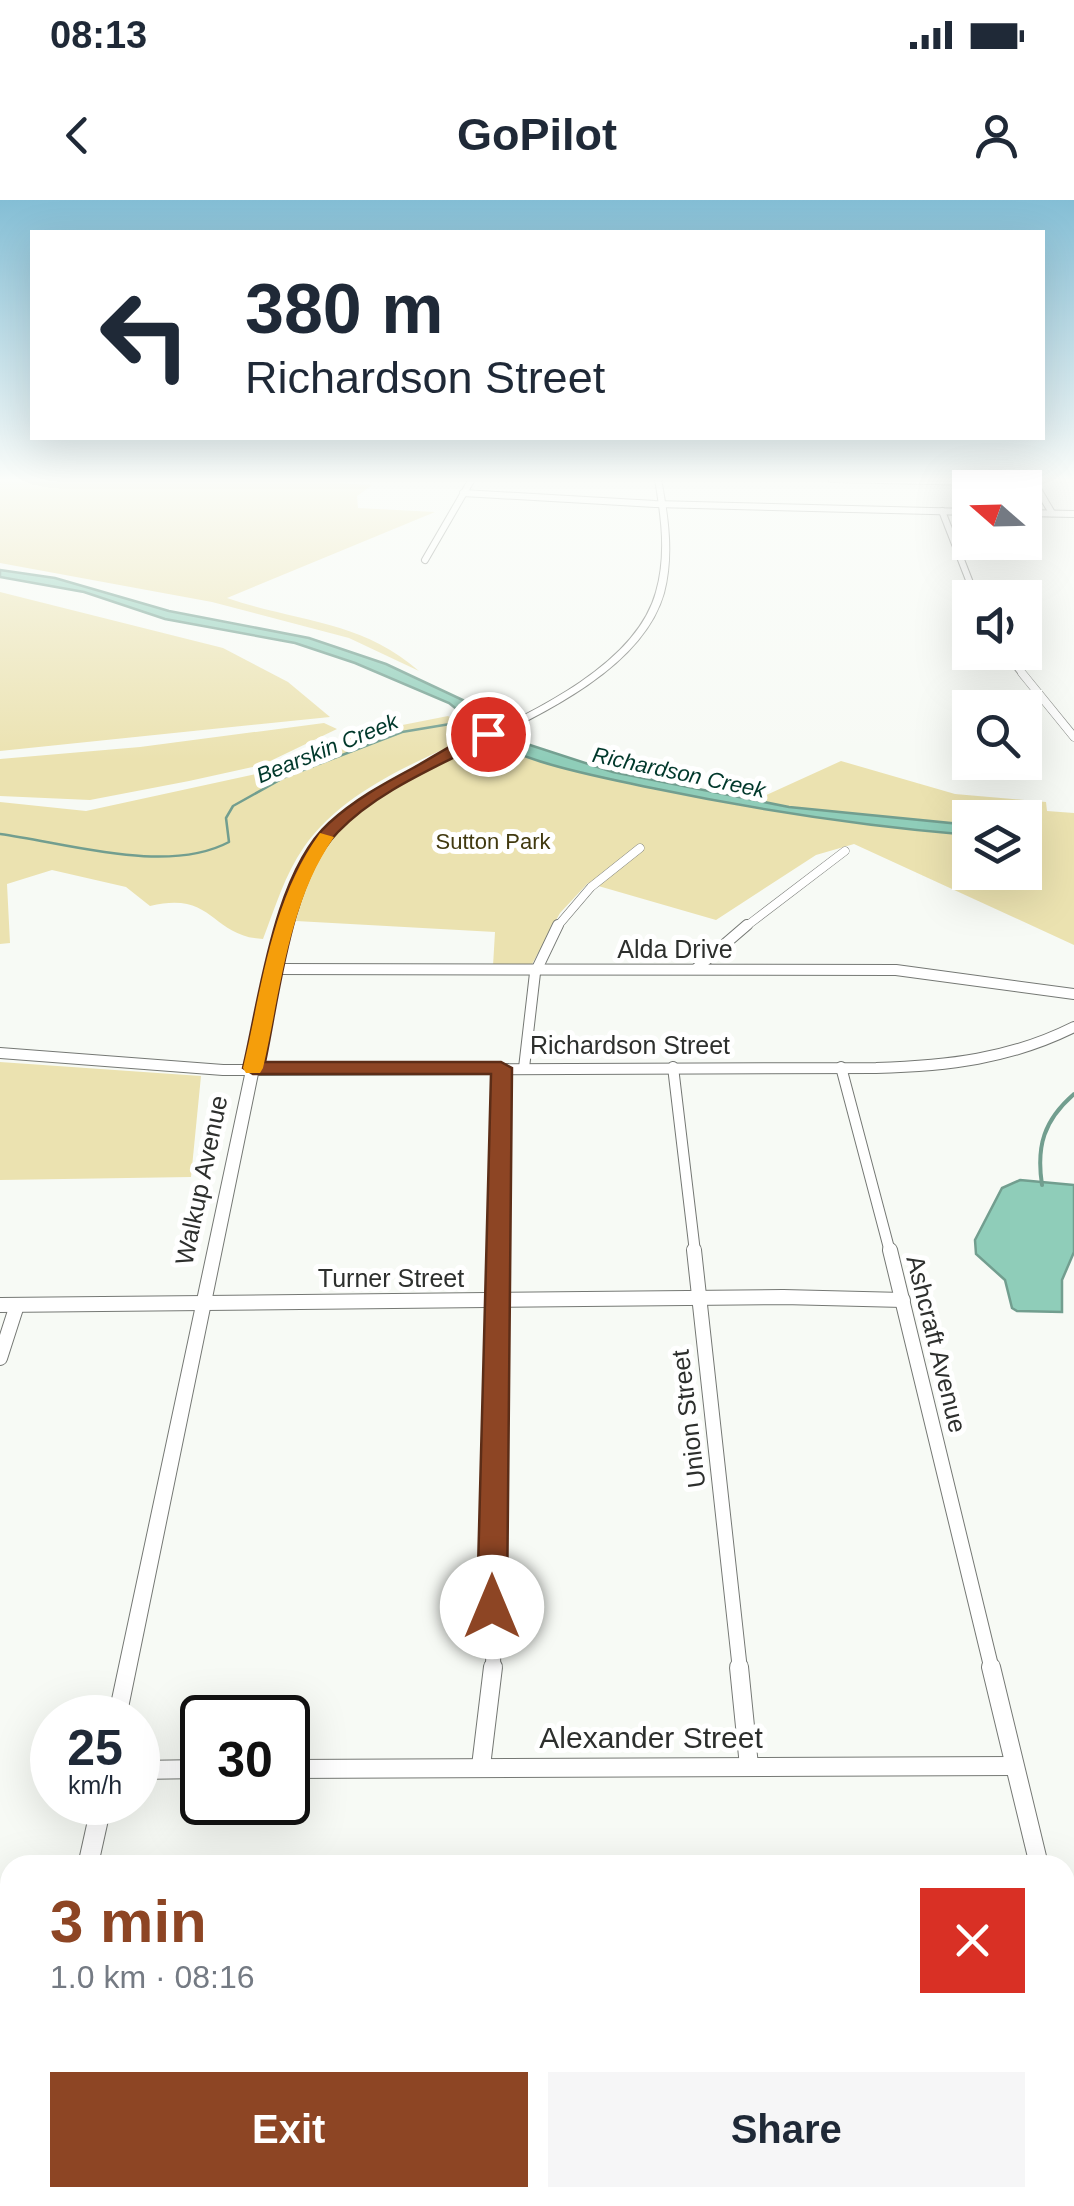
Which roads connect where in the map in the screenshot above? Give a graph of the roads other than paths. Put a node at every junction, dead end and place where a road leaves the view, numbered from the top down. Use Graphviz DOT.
graph roads {
  1 [pos="662,573"];
  2 [pos="1020,670"];
  3 [pos="1074,737"];
  4 [pos="640,848"];
  5 [pos="845,851"];
  6 [pos="697,968"];
  7 [pos="274,969"];
  8 [pos="536,969"];
  9 [pos="1074,994"];
  10 [pos="1074,1028"];
  11 [pos="0,1054"];
  12 [pos="673,1067"];
  13 [pos="841,1067"];
  14 [pos="253,1068"];
  15 [pos="501,1068"];
  16 [pos="524,1068"];
  17 [pos="698,1299"];
  18 [pos="496,1300"];
  19 [pos="903,1300"];
  20 [pos="204,1301"];
  21 [pos="0,1305"];
  22 [pos="18,1305"];
  23 [pos="0,1358"];
  24 [pos="122,1695"];
  25 [pos="481,1766"];
  26 [pos="750,1766"];
  27 [pos="1014,1766"];
  28 [pos="310,1769"];
  29 [pos="97,1825"];
  30 [pos="90,1855"];
  31 [pos="1036,1855"];
  1 -- 7 [label="street, Walkup Avenue"];
  2 -- 3 [label="street"];
  4 -- 8 [label="street"];
  5 -- 6 [label="street"];
  6 -- 8 [label="street, Alda Drive"];
  6 -- 9 [label="street, Alda Drive"];
  7 -- 8 [label="street, Alda Drive"];
  7 -- 14 [label="street, Walkup Avenue"];
  8 -- 16 [label="street"];
  10 -- 13 [label="street"];
  11 -- 14 [label="street, Richardson Street"];
  12 -- 13 [label="street, Richardson Street"];
  12 -- 16 [label="street, Richardson Street"];
  12 -- 17 [label="street, Union Street"];
  13 -- 19 [label="street, Ashcraft Avenue"];
  14 -- 15 [label="street, Richardson Street"];
  14 -- 20 [label="street, Walkup Avenue"];
  15 -- 16 [label="street, Richardson Street"];
  15 -- 18 [label="street"];
  17 -- 18 [label="street, Turner Street"];
  17 -- 19 [label="street, Turner Street"];
  17 -- 26 [label="street, Union Street"];
  18 -- 20 [label="street, Turner Street"];
  18 -- 25 [label="street"];
  19 -- 27 [label="street, Ashcraft Avenue"];
  20 -- 22 [label="street, Turner Street"];
  20 -- 24 [label="street, Walkup Avenue"];
  21 -- 22 [label="street, Turner Street"];
  22 -- 23 [label="street"];
  25 -- 26 [label="street, Alexander Street"];
  25 -- 28 [label="street, Alexander Street"];
  26 -- 27 [label="street, Alexander Street"];
  27 -- 31 [label="street, Ashcraft Avenue"];
  29 -- 30 [label="street"];
}
